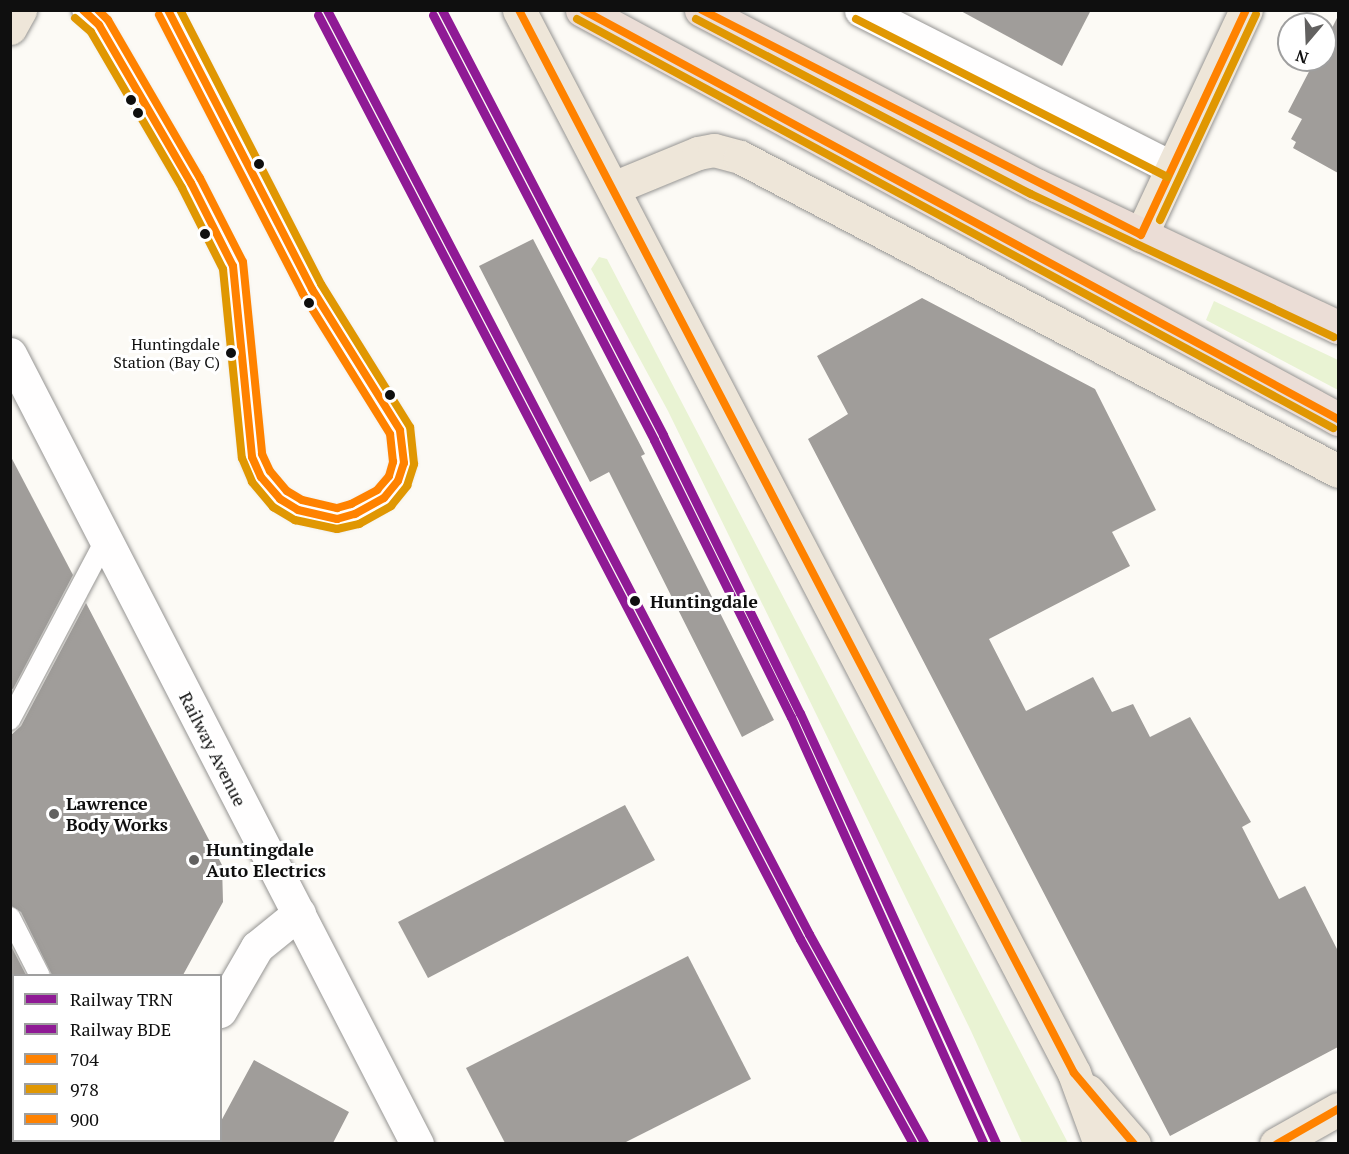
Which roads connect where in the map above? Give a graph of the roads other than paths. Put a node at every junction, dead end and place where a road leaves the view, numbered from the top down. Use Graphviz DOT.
graph roads {
  1 [pos="20,10"];
  2 [pos="82,10"];
  3 [pos="168,10"];
  4 [pos="519,10"];
  5 [pos="582,10"];
  6 [pos="701,10"];
  7 [pos="861,10"];
  8 [pos="1246,10"];
  9 [pos="10,28"];
  10 [pos="1172,168"];
  11 [pos="613,188"];
  12 [pos="1141,235"];
  13 [pos="1338,327"];
  14 [pos="10,354"];
  15 [pos="1338,418"];
  16 [pos="1338,471"];
  17 [pos="107,537"];
  18 [pos="10,720"];
  19 [pos="299,913"];
  20 [pos="10,917"];
  21 [pos="39,974"];
  22 [pos="222,1008"];
  23 [pos="1074,1073"];
  24 [pos="1338,1109"];
  25 [pos="417,1143"];
  26 [pos="1100,1143"];
  27 [pos="1134,1143"];
  28 [pos="1276,1143"];
  1 -- 9 [label="main road"];
  2 -- 3 [label="lane"];
  4 -- 11 [label="main road"];
  5 -- 15 [label="highway"];
  6 -- 12 [label="highway"];
  7 -- 10 [label="street"];
  8 -- 10 [label="main road"];
  10 -- 12 [label="main road"];
  11 -- 16 [label="main road"];
  11 -- 23 [label="main road"];
  12 -- 13 [label="highway"];
  14 -- 17 [label="street, Railway Avenue"];
  17 -- 18 [label="lane"];
  17 -- 19 [label="street, Railway Avenue"];
  19 -- 22 [label="street"];
  19 -- 25 [label="street, Railway Avenue"];
  20 -- 21 [label="lane"];
  23 -- 26 [label="main road"];
  23 -- 27 [label="main road"];
  24 -- 28 [label="main road"];
}
